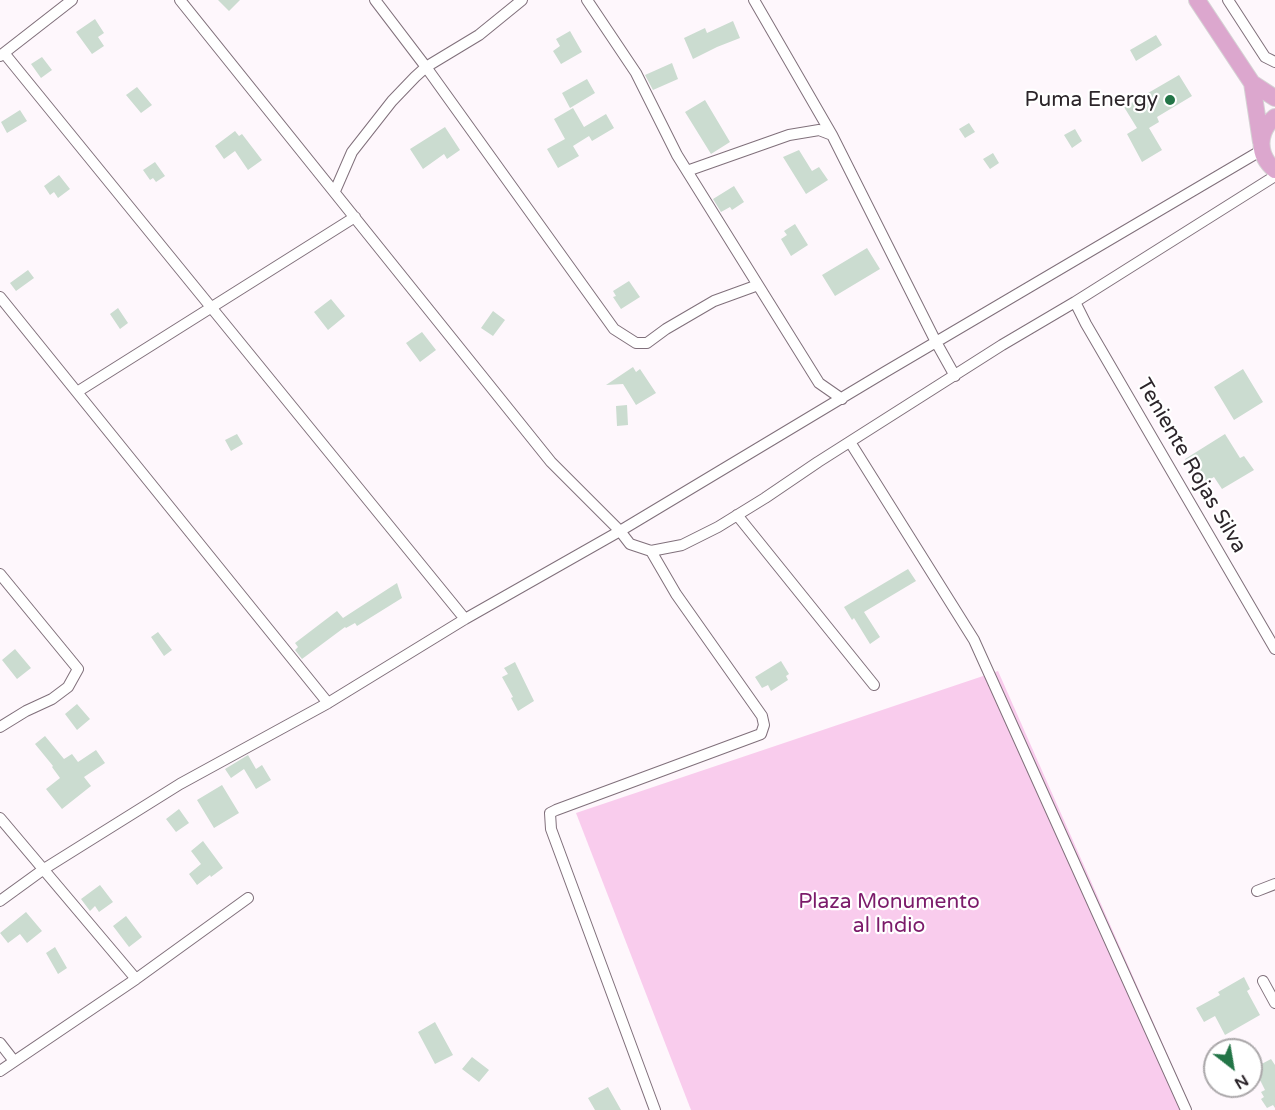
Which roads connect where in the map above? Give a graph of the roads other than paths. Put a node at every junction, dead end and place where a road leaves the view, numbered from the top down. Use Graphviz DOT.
graph roads {
  1 [pos="72,0"];
  2 [pos="180,0"];
  3 [pos="375,0"];
  4 [pos="522,0"];
  5 [pos="587,0"];
  6 [pos="754,0"];
  7 [pos="1197,0"];
  8 [pos="1228,0"];
  9 [pos="2,55"];
  10 [pos="1275,62"];
  11 [pos="426,67"];
  12 [pos="1252,83"];
  13 [pos="1275,98"];
  14 [pos="1275,117"];
  15 [pos="832,135"];
  16 [pos="1261,146"];
  17 [pos="1275,170"];
  18 [pos="687,171"];
  19 [pos="1275,176"];
  20 [pos="335,191"];
  21 [pos="355,217"];
  22 [pos="758,285"];
  23 [pos="0,297"];
  24 [pos="1076,302"];
  25 [pos="212,307"];
  26 [pos="936,342"];
  27 [pos="955,375"];
  28 [pos="77,392"];
  29 [pos="842,399"];
  30 [pos="850,442"];
  31 [pos="737,515"];
  32 [pos="620,531"];
  33 [pos="651,551"];
  34 [pos="0,574"];
  35 [pos="465,619"];
  36 [pos="1275,647"];
  37 [pos="874,685"];
  38 [pos="328,703"];
  39 [pos="0,727"];
  40 [pos="0,818"];
  41 [pos="44,869"];
  42 [pos="1275,884"];
  43 [pos="1257,891"];
  44 [pos="248,898"];
  45 [pos="0,901"];
  46 [pos="136,979"];
  47 [pos="1263,981"];
  48 [pos="1275,1003"];
  49 [pos="0,1043"];
  50 [pos="14,1061"];
  51 [pos="0,1071"];
  52 [pos="655,1110"];
  53 [pos="1186,1110"];
  1 -- 9 [label="street"];
  2 -- 20 [label="street"];
  3 -- 11 [label="street"];
  4 -- 11 [label="street"];
  5 -- 18 [label="street"];
  6 -- 15 [label="street"];
  7 -- 12 [label="highway"];
  8 -- 10 [label="street"];
  9 -- 25 [label="street"];
  11 -- 20 [label="street"];
  11 -- 22 [label="street"];
  12 -- 13 [label="highway"];
  12 -- 16 [label="highway"];
  14 -- 16 [label="highway"];
  15 -- 18 [label="street"];
  15 -- 26 [label="street"];
  16 -- 17 [label="highway"];
  16 -- 26 [label="street"];
  18 -- 22 [label="street"];
  19 -- 24 [label="street"];
  20 -- 21 [label="street"];
  21 -- 25 [label="street"];
  21 -- 32 [label="street"];
  22 -- 29 [label="street"];
  23 -- 28 [label="street"];
  24 -- 27 [label="street"];
  24 -- 36 [label="street, Teniente Rojas Silva"];
  25 -- 28 [label="street"];
  25 -- 35 [label="street"];
  26 -- 27 [label="street"];
  26 -- 29 [label="street"];
  27 -- 30 [label="street"];
  28 -- 38 [label="street"];
  29 -- 32 [label="street"];
  30 -- 31 [label="street"];
  30 -- 53 [label="street"];
  31 -- 33 [label="street"];
  31 -- 37 [label="street"];
  32 -- 33 [label="street"];
  32 -- 35 [label="street"];
  33 -- 52 [label="street"];
  34 -- 39 [label="street"];
  35 -- 38 [label="street"];
  38 -- 41 [label="street"];
  40 -- 41 [label="street"];
  41 -- 45 [label="street"];
  41 -- 46 [label="street"];
  42 -- 43 [label="street"];
  44 -- 46 [label="street"];
  46 -- 50 [label="street"];
  47 -- 48 [label="street"];
  49 -- 50 [label="street"];
  50 -- 51 [label="street"];
}
